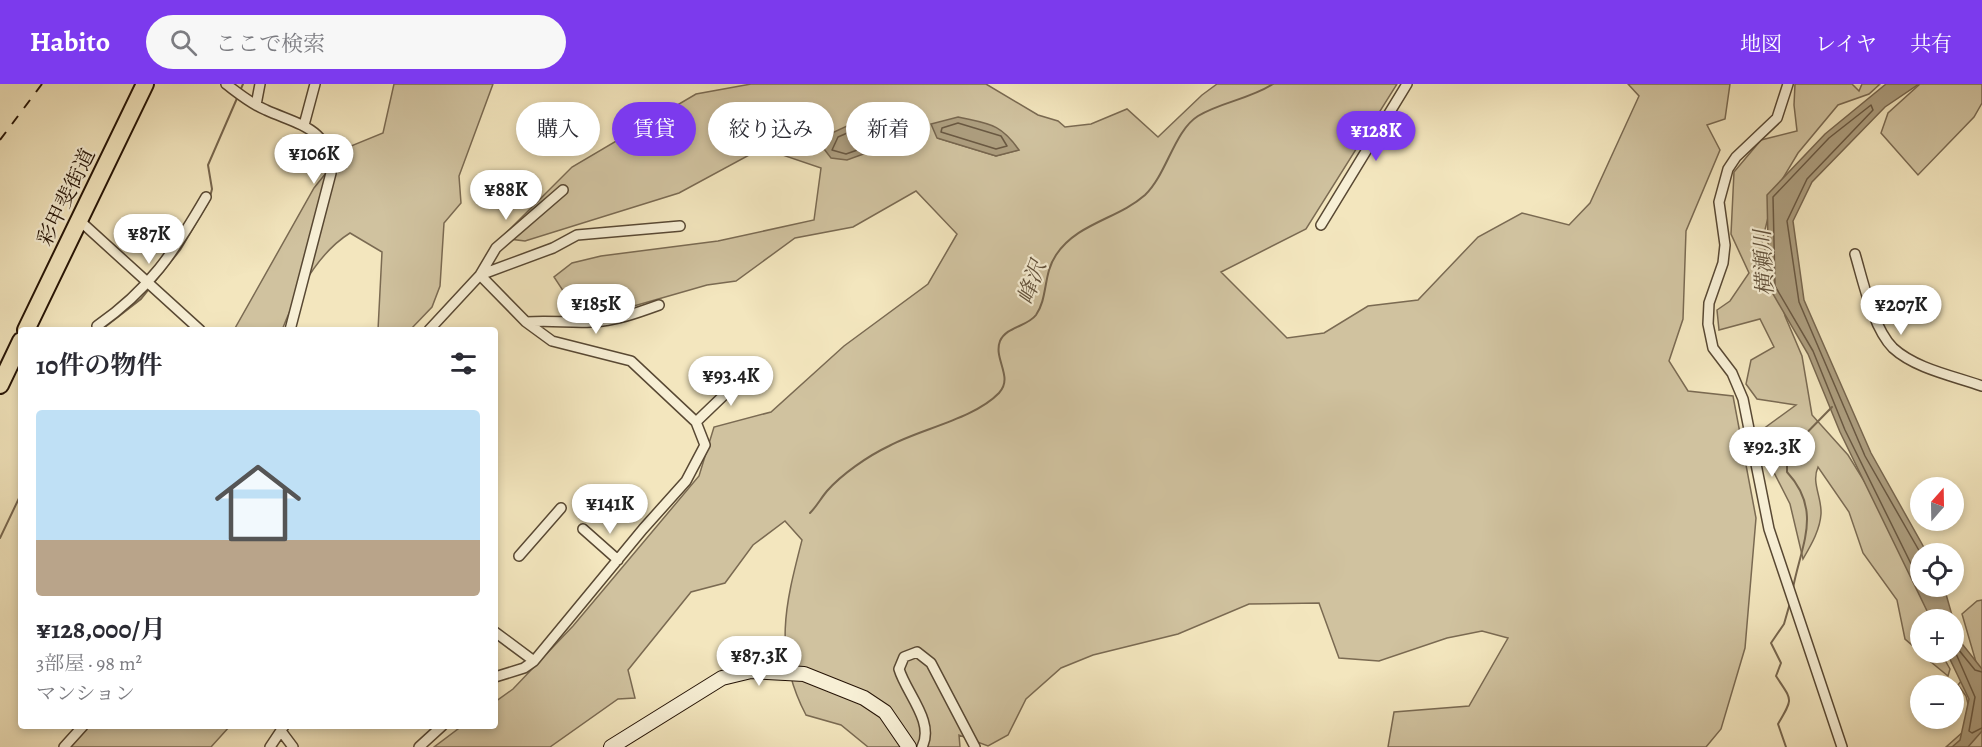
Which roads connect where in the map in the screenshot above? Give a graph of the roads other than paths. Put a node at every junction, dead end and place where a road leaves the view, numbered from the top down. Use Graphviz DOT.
graph roads {
  1 [pos="146,84"];
  2 [pos="226,84"];
  3 [pos="260,84"];
  4 [pos="315,84"];
  5 [pos="1407,84"];
  6 [pos="1788,84"];
  7 [pos="256,105"];
  8 [pos="304,125"];
  9 [pos="563,190"];
  10 [pos="206,197"];
  11 [pos="79,220"];
  12 [pos="1322,225"];
  13 [pos="680,226"];
  14 [pos="1855,254"];
  15 [pos="480,275"];
  16 [pos="148,283"];
  17 [pos="659,305"];
  18 [pos="525,322"];
  19 [pos="97,326"];
  20 [pos="27,327"];
  21 [pos="197,327"];
  22 [pos="291,327"];
  23 [pos="432,327"];
  24 [pos="18,347"];
  25 [pos="747,373"];
  26 [pos="0,385"];
  27 [pos="1982,386"];
  28 [pos="696,422"];
  29 [pos="561,508"];
  30 [pos="583,529"];
  31 [pos="519,556"];
  32 [pos="618,560"];
  33 [pos="498,635"];
  34 [pos="534,661"];
  35 [pos="498,676"];
  36 [pos="79,729"];
  37 [pos="282,729"];
  38 [pos="284,729"];
  39 [pos="439,729"];
  40 [pos="64,747"];
  41 [pos="270,747"];
  42 [pos="293,747"];
  43 [pos="419,747"];
  44 [pos="612,747"];
  45 [pos="909,747"];
  46 [pos="922,747"];
  47 [pos="975,747"];
  48 [pos="1842,747"];
  1 -- 11 [label="highway, 彩甲斐街道"];
  2 -- 7 [label="street"];
  3 -- 7 [label="street"];
  4 -- 8 [label="street"];
  5 -- 12 [label="street"];
  6 -- 48 [label="street"];
  7 -- 8 [label="street"];
  8 -- 22 [label="street"];
  9 -- 15 [label="street"];
  10 -- 16 [label="street"];
  11 -- 16 [label="street"];
  11 -- 20 [label="highway, 彩甲斐街道"];
  13 -- 15 [label="street"];
  14 -- 27 [label="street"];
  15 -- 18 [label="street"];
  15 -- 23 [label="street"];
  16 -- 19 [label="street"];
  16 -- 21 [label="street"];
  17 -- 18 [label="street"];
  18 -- 28 [label="street"];
  24 -- 26 [label="highway"];
  25 -- 28 [label="street"];
  28 -- 32 [label="street"];
  29 -- 31 [label="street"];
  30 -- 32 [label="street"];
  32 -- 34 [label="street"];
  33 -- 34 [label="street"];
  34 -- 35 [label="street"];
  36 -- 40 [label="street"];
  37 -- 41 [label="street"];
  38 -- 42 [label="street"];
  39 -- 43 [label="street"];
  44 -- 45 [label="street"];
  46 -- 47 [label="street"];
}
